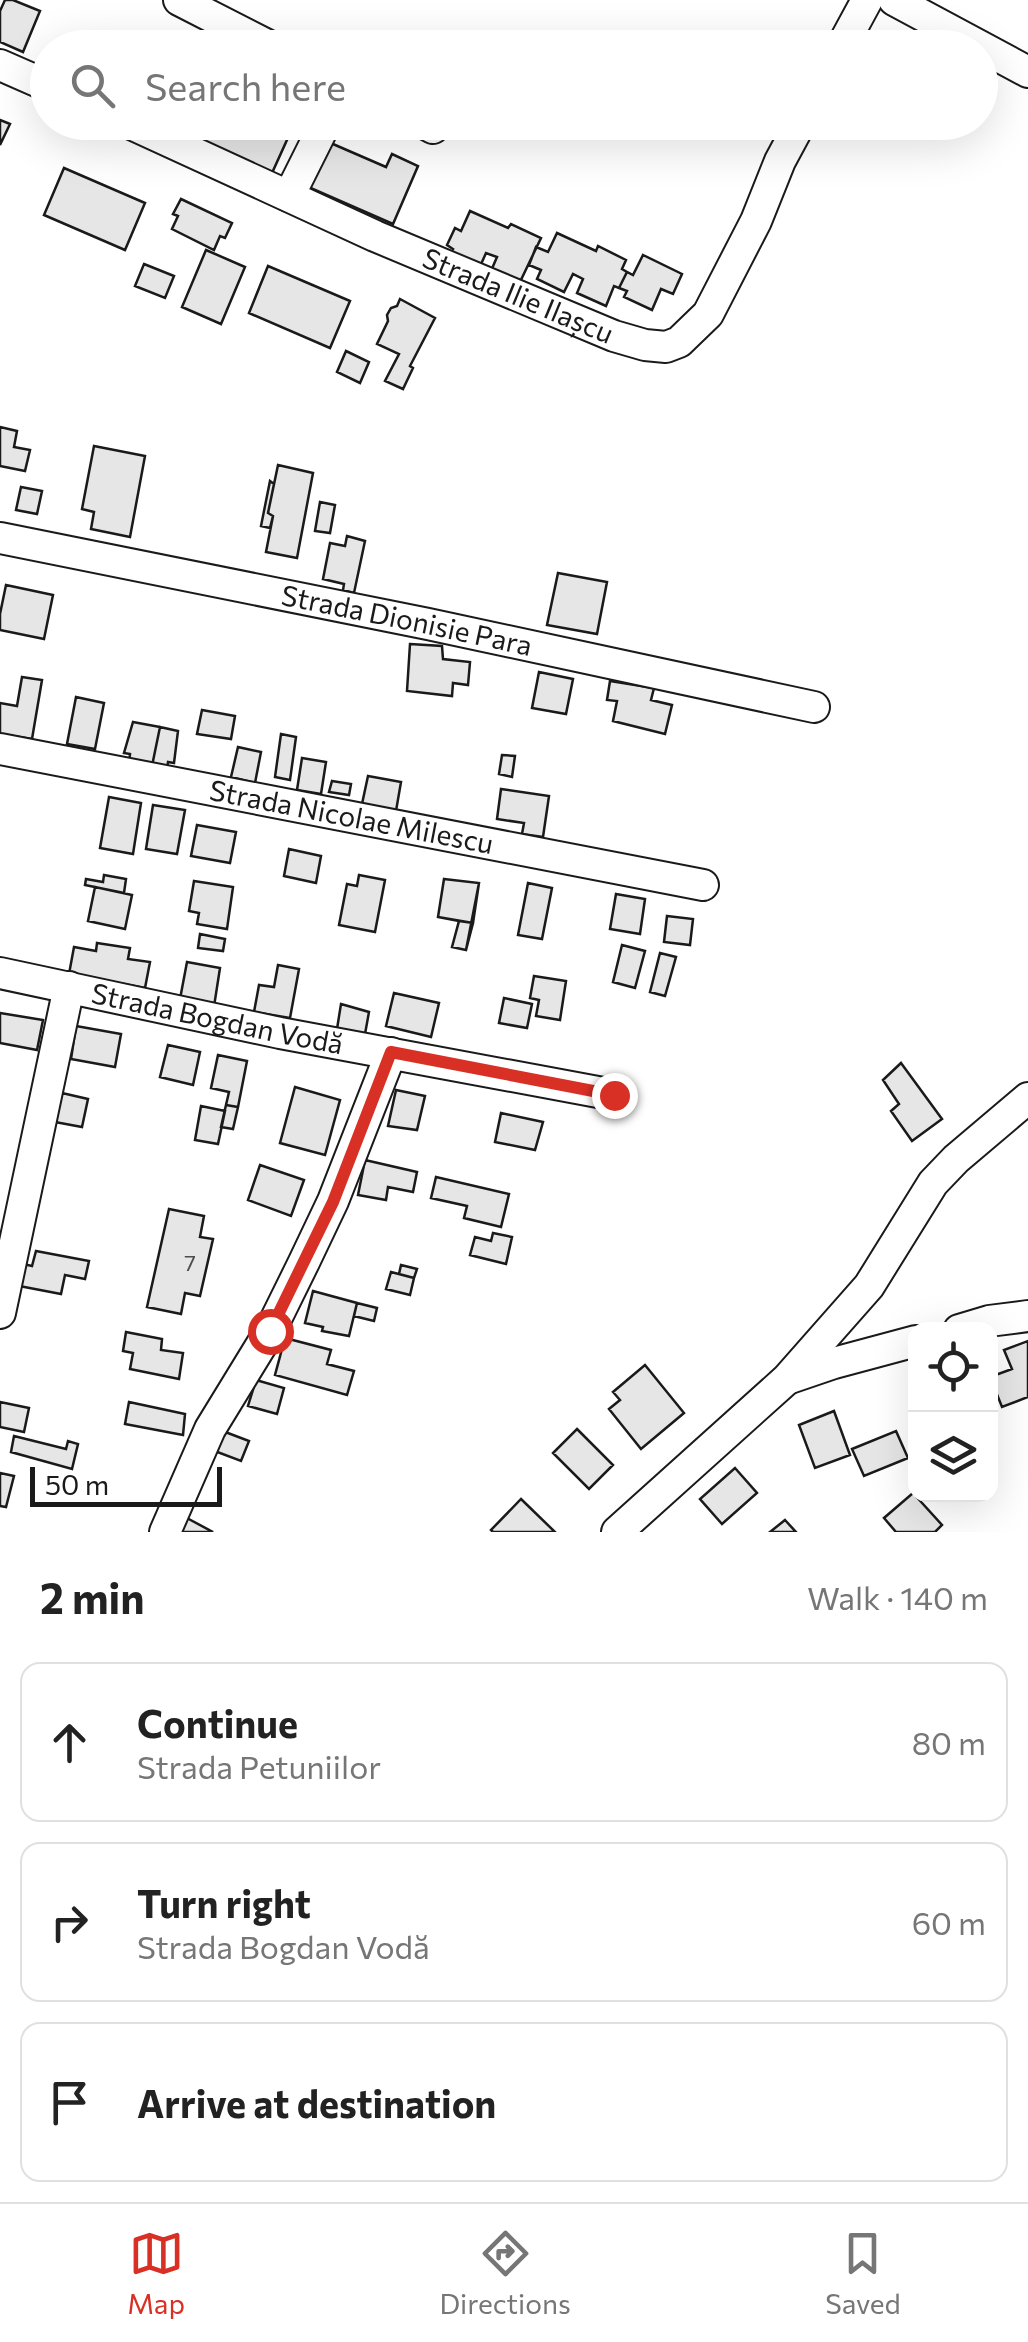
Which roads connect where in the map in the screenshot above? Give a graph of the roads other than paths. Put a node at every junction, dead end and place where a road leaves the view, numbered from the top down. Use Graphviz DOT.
graph roads {
  1 [pos="179,0"];
  2 [pos="867,0"];
  3 [pos="894,0"];
  4 [pos="238,30"];
  5 [pos="851,30"];
  6 [pos="950,30"];
  7 [pos="998,56"];
  8 [pos="0,64"];
  9 [pos="1028,72"];
  10 [pos="30,78"];
  11 [pos="166,140"];
  12 [pos="317,140"];
  13 [pos="791,140"];
  14 [pos="289,196"];
  15 [pos="0,538"];
  16 [pos="814,707"];
  17 [pos="0,749"];
  18 [pos="703,884"];
  19 [pos="0,973"];
  20 [pos="69,987"];
  21 [pos="391,1052"];
  22 [pos="614,1095"];
  23 [pos="1028,1098"];
  24 [pos="0,1313"];
  25 [pos="1028,1316"];
  26 [pos="989,1322"];
  27 [pos="908,1343"];
  28 [pos="787,1379"];
  29 [pos="165,1532"];
  30 [pos="617,1532"];
  1 -- 4 [label="street"];
  2 -- 5 [label="street"];
  3 -- 6 [label="street"];
  7 -- 9 [label="street"];
  8 -- 10 [label="street"];
  11 -- 14 [label="street, Strada Ilie Ilașcu"];
  12 -- 14 [label="street"];
  13 -- 14 [label="street, Strada Ilie Ilașcu"];
  15 -- 16 [label="street, Strada Dionisie Para"];
  17 -- 18 [label="street, Strada Nicolae Milescu"];
  19 -- 20 [label="street, Strada Bogdan Vodă"];
  20 -- 21 [label="street, Strada Bogdan Vodă"];
  20 -- 24 [label="street"];
  21 -- 22 [label="street, Strada Bogdan Vodă"];
  21 -- 29 [label="street"];
  23 -- 28 [label="street"];
  25 -- 26 [label="street"];
  27 -- 28 [label="street"];
  28 -- 30 [label="street"];
}
